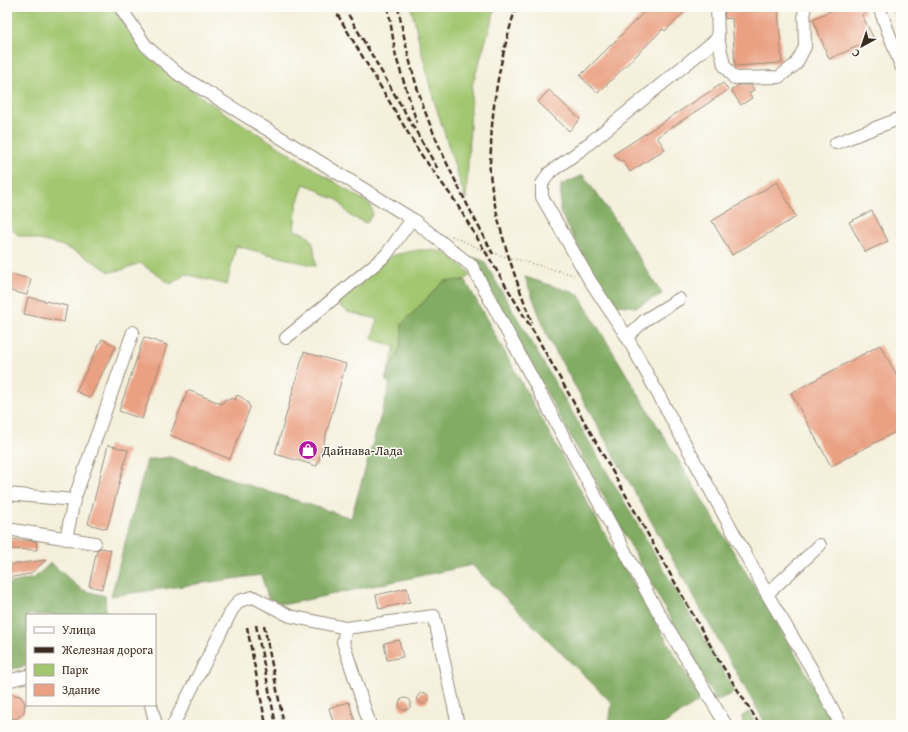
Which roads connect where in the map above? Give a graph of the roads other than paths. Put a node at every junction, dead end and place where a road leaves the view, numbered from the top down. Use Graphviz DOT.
graph roads {
  1 [pos="120,7"];
  2 [pos="717,7"];
  3 [pos="804,7"];
  4 [pos="879,7"];
  5 [pos="718,38"];
  6 [pos="901,66"];
  7 [pos="901,118"];
  8 [pos="836,143"];
  9 [pos="412,219"];
  10 [pos="679,299"];
  11 [pos="133,332"];
  12 [pos="627,337"];
  13 [pos="286,338"];
  14 [pos="7,494"];
  15 [pos="74,500"];
  16 [pos="7,529"];
  17 [pos="66,539"];
  18 [pos="95,543"];
  19 [pos="820,545"];
  20 [pos="767,594"];
  21 [pos="346,628"];
  22 [pos="26,676"];
  23 [pos="7,681"];
  24 [pos="151,706"];
  25 [pos="156,725"];
  26 [pos="173,725"];
  27 [pos="370,725"];
  28 [pos="458,725"];
  29 [pos="726,725"];
  30 [pos="842,725"];
  1 -- 9 [label="street"];
  2 -- 5 [label="street"];
  3 -- 5 [label="street"];
  4 -- 6 [label="street"];
  5 -- 12 [label="street"];
  7 -- 8 [label="street"];
  9 -- 13 [label="street"];
  9 -- 29 [label="street"];
  10 -- 12 [label="street"];
  11 -- 15 [label="street"];
  12 -- 20 [label="street"];
  14 -- 15 [label="street"];
  15 -- 17 [label="street"];
  16 -- 17 [label="street"];
  17 -- 18 [label="street"];
  19 -- 20 [label="street"];
  20 -- 30 [label="street"];
  21 -- 26 [label="street"];
  21 -- 27 [label="street"];
  21 -- 28 [label="street"];
  22 -- 23 [label="street"];
  24 -- 25 [label="street"];
}
